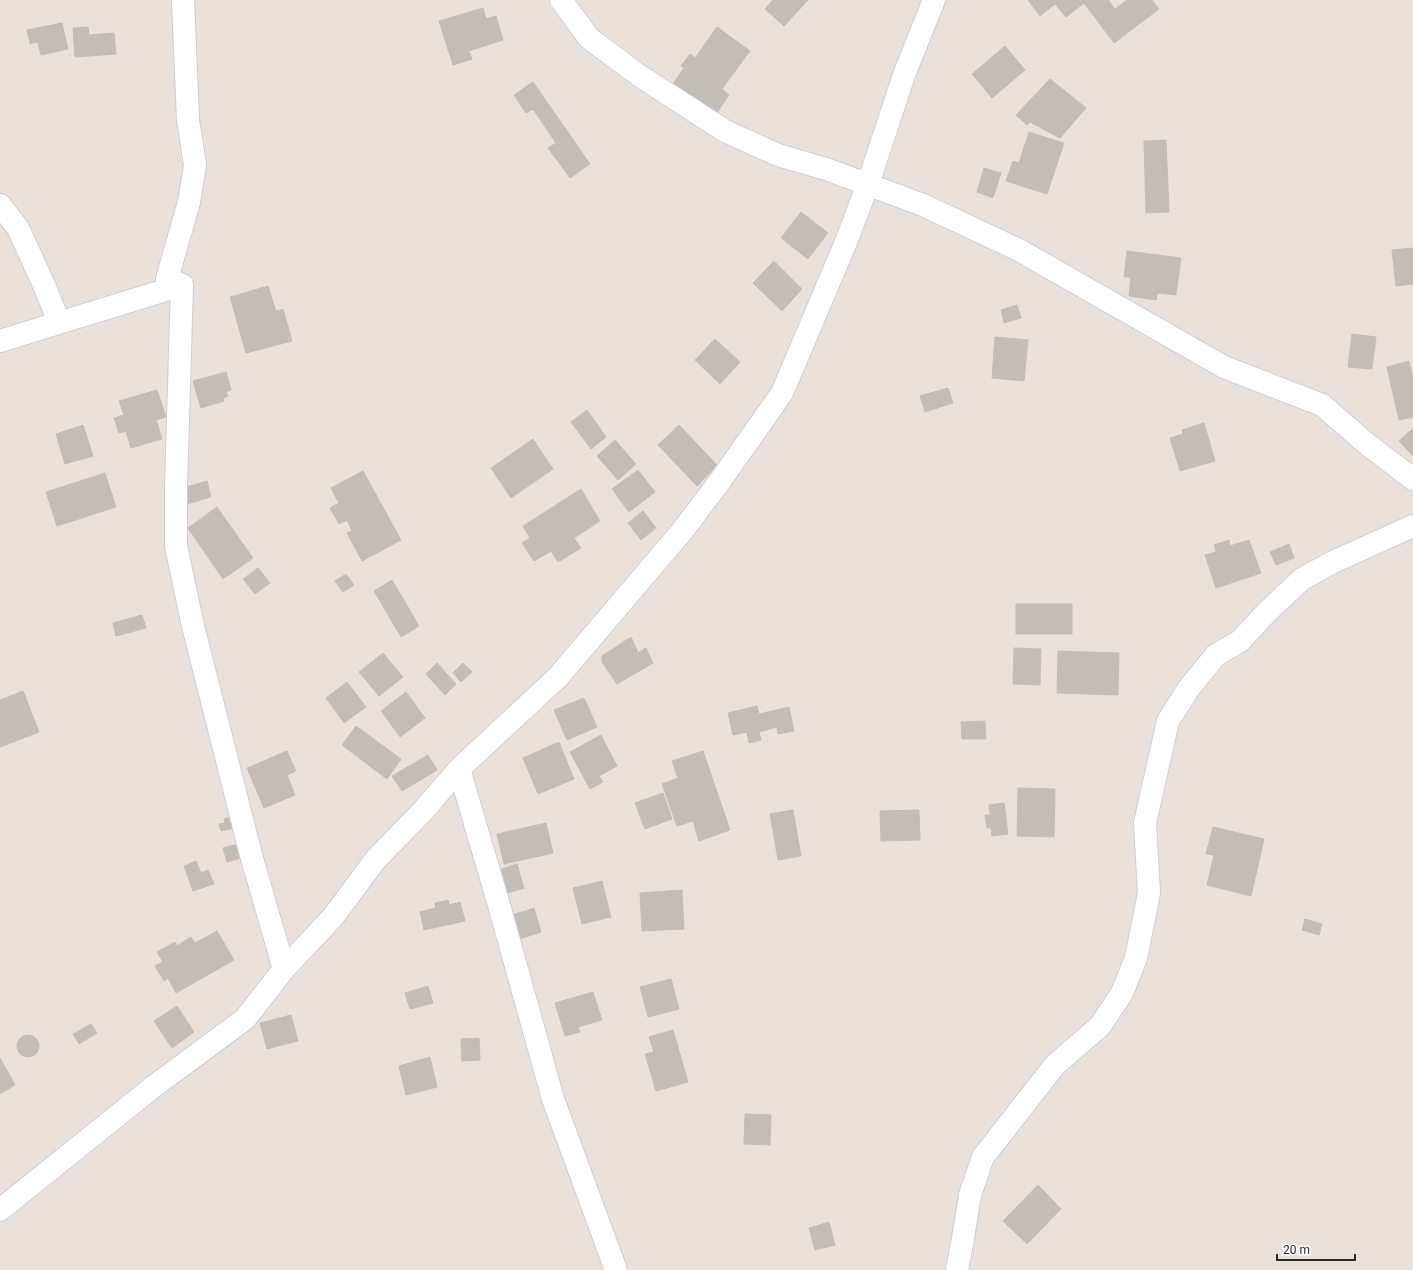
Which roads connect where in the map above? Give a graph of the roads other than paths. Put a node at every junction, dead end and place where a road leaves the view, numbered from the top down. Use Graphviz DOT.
graph roads {
  1 [pos="183,0"];
  2 [pos="934,0"];
  3 [pos="569,4"];
  4 [pos="868,184"];
  5 [pos="0,205"];
  6 [pos="182,285"];
  7 [pos="59,322"];
  8 [pos="0,341"];
  9 [pos="1413,479"];
  10 [pos="1413,526"];
  11 [pos="459,770"];
  12 [pos="284,969"];
  13 [pos="0,1210"];
  14 [pos="616,1270"];
  15 [pos="957,1270"];
  1 -- 6 [label="street"];
  2 -- 4 [label="street"];
  3 -- 4 [label="street"];
  4 -- 9 [label="street"];
  4 -- 11 [label="street"];
  5 -- 7 [label="street"];
  6 -- 7 [label="street"];
  6 -- 12 [label="street"];
  7 -- 8 [label="street"];
  10 -- 15 [label="street"];
  11 -- 12 [label="street"];
  11 -- 14 [label="street"];
  12 -- 13 [label="street"];
}
